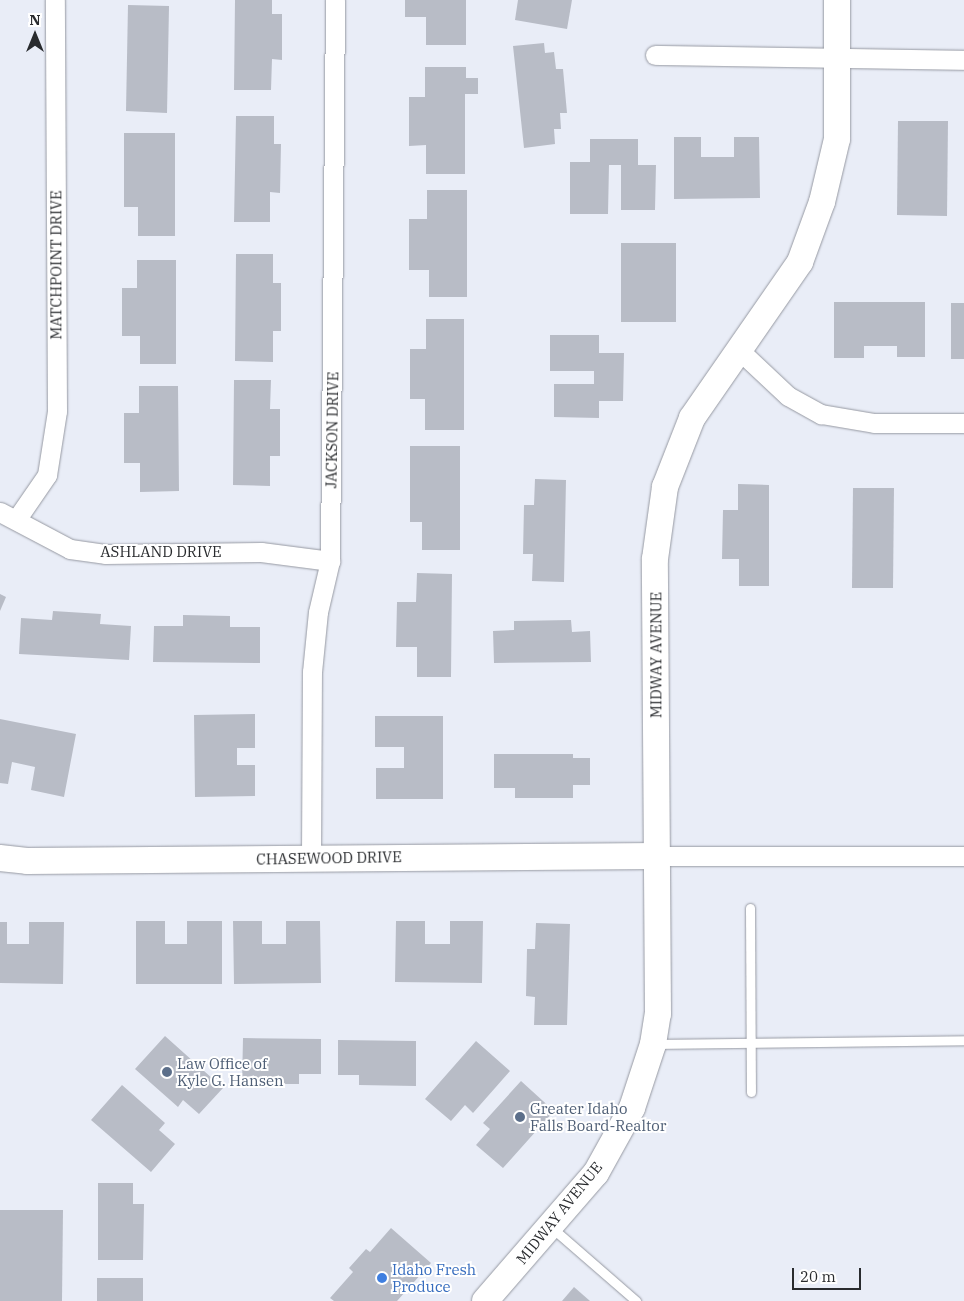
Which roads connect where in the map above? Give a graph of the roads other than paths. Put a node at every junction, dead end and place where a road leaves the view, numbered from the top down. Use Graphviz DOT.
graph roads {
  1 [pos="55,0"];
  2 [pos="336,0"];
  3 [pos="837,0"];
  4 [pos="655,55"];
  5 [pos="837,58"];
  6 [pos="964,60"];
  7 [pos="739,350"];
  8 [pos="964,424"];
  9 [pos="8,516"];
  10 [pos="330,561"];
  11 [pos="657,856"];
  12 [pos="964,856"];
  13 [pos="0,858"];
  14 [pos="311,858"];
  15 [pos="750,908"];
  16 [pos="964,1040"];
  17 [pos="751,1042"];
  18 [pos="653,1044"];
  19 [pos="751,1092"];
  20 [pos="551,1226"];
  21 [pos="485,1301"];
  22 [pos="636,1301"];
  1 -- 9 [label="street, MATCHPOINT DRIVE"];
  2 -- 10 [label="street, JACKSON DRIVE"];
  3 -- 5 [label="street, MIDWAY AVENUE"];
  4 -- 5 [label="street"];
  5 -- 6 [label="street"];
  5 -- 7 [label="street, MIDWAY AVENUE"];
  7 -- 8 [label="street"];
  7 -- 11 [label="street, MIDWAY AVENUE"];
  9 -- 10 [label="street, ASHLAND DRIVE"];
  10 -- 14 [label="street, JACKSON DRIVE"];
  11 -- 12 [label="street"];
  11 -- 14 [label="street, CHASEWOOD DRIVE"];
  11 -- 18 [label="street, MIDWAY AVENUE"];
  13 -- 14 [label="street, CHASEWOOD DRIVE"];
  15 -- 17 [label="lane"];
  16 -- 17 [label="lane"];
  17 -- 18 [label="lane"];
  17 -- 19 [label="lane"];
  18 -- 20 [label="street, MIDWAY AVENUE"];
  20 -- 21 [label="street, MIDWAY AVENUE"];
  20 -- 22 [label="lane"];
}
